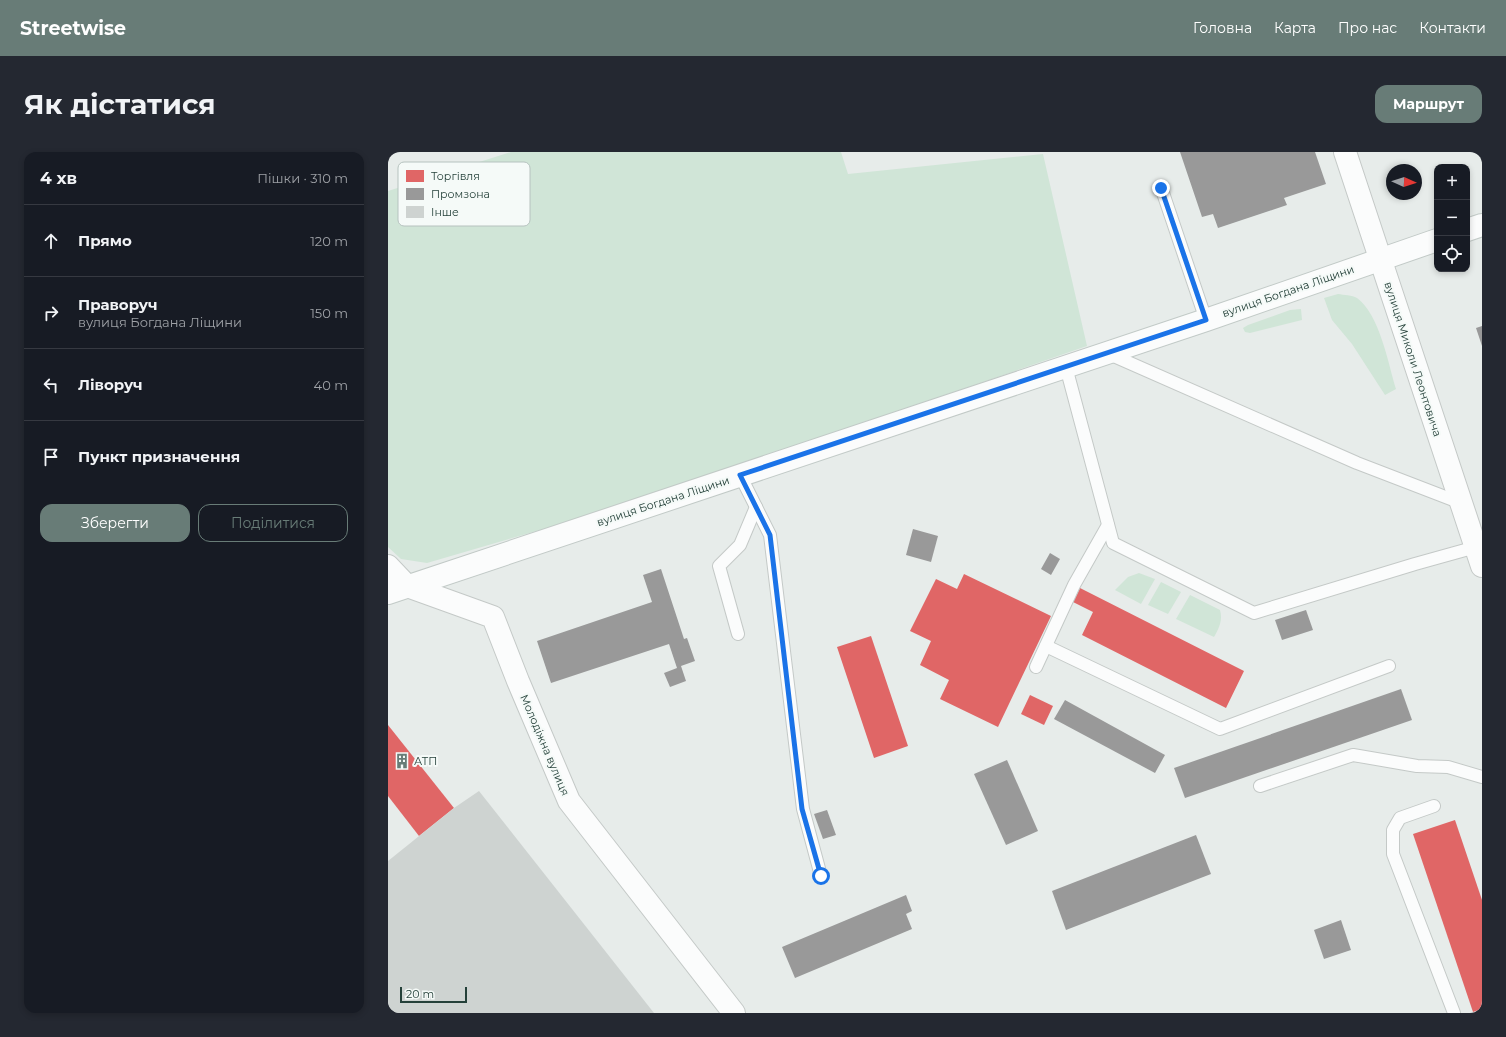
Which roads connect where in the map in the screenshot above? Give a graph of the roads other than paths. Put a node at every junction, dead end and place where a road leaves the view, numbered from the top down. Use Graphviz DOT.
graph roads {
  1 [pos="1345,152"];
  2 [pos="1161,188"];
  3 [pos="1482,225"];
  4 [pos="1470,229"];
  5 [pos="1434,241"];
  6 [pos="1380,258"];
  7 [pos="1206,320"];
  8 [pos="1106,353"];
  9 [pos="1066,367"];
  10 [pos="740,475"];
  11 [pos="1461,503"];
  12 [pos="756,507"];
  13 [pos="1108,525"];
  14 [pos="1479,557"];
  15 [pos="388,566"];
  16 [pos="397,590"];
  17 [pos="738,634"];
  18 [pos="1046,646"];
  19 [pos="1389,666"];
  20 [pos="1036,667"];
  21 [pos="1482,777"];
  22 [pos="1260,786"];
  23 [pos="1434,806"];
  24 [pos="821,876"];
  25 [pos="734,1013"];
  26 [pos="1454,1013"];
  1 -- 6 [label="main road, вулиця Миколи Леонтовича"];
  2 -- 7 [label="lane"];
  3 -- 4 [label="main road"];
  5 -- 6 [label="main road, вулиця Богдана Ліщини"];
  6 -- 7 [label="main road, вулиця Богдана Ліщини"];
  6 -- 11 [label="main road, вулиця Миколи Леонтовича"];
  7 -- 8 [label="main road, вулиця Богдана Ліщини"];
  8 -- 9 [label="main road, вулиця Богдана Ліщини"];
  8 -- 11 [label="lane"];
  9 -- 10 [label="main road, вулиця Богдана Ліщини"];
  9 -- 13 [label="lane"];
  10 -- 12 [label="lane"];
  10 -- 16 [label="main road, вулиця Богдана Ліщини"];
  11 -- 14 [label="main road, вулиця Миколи Леонтовича"];
  12 -- 17 [label="lane"];
  12 -- 24 [label="lane"];
  13 -- 14 [label="lane"];
  13 -- 18 [label="lane"];
  15 -- 16 [label="main road, Молодіжна вулиця"];
  16 -- 25 [label="main road, Молодіжна вулиця"];
  18 -- 19 [label="lane"];
  18 -- 20 [label="lane"];
  21 -- 22 [label="lane"];
  23 -- 26 [label="lane"];
}
